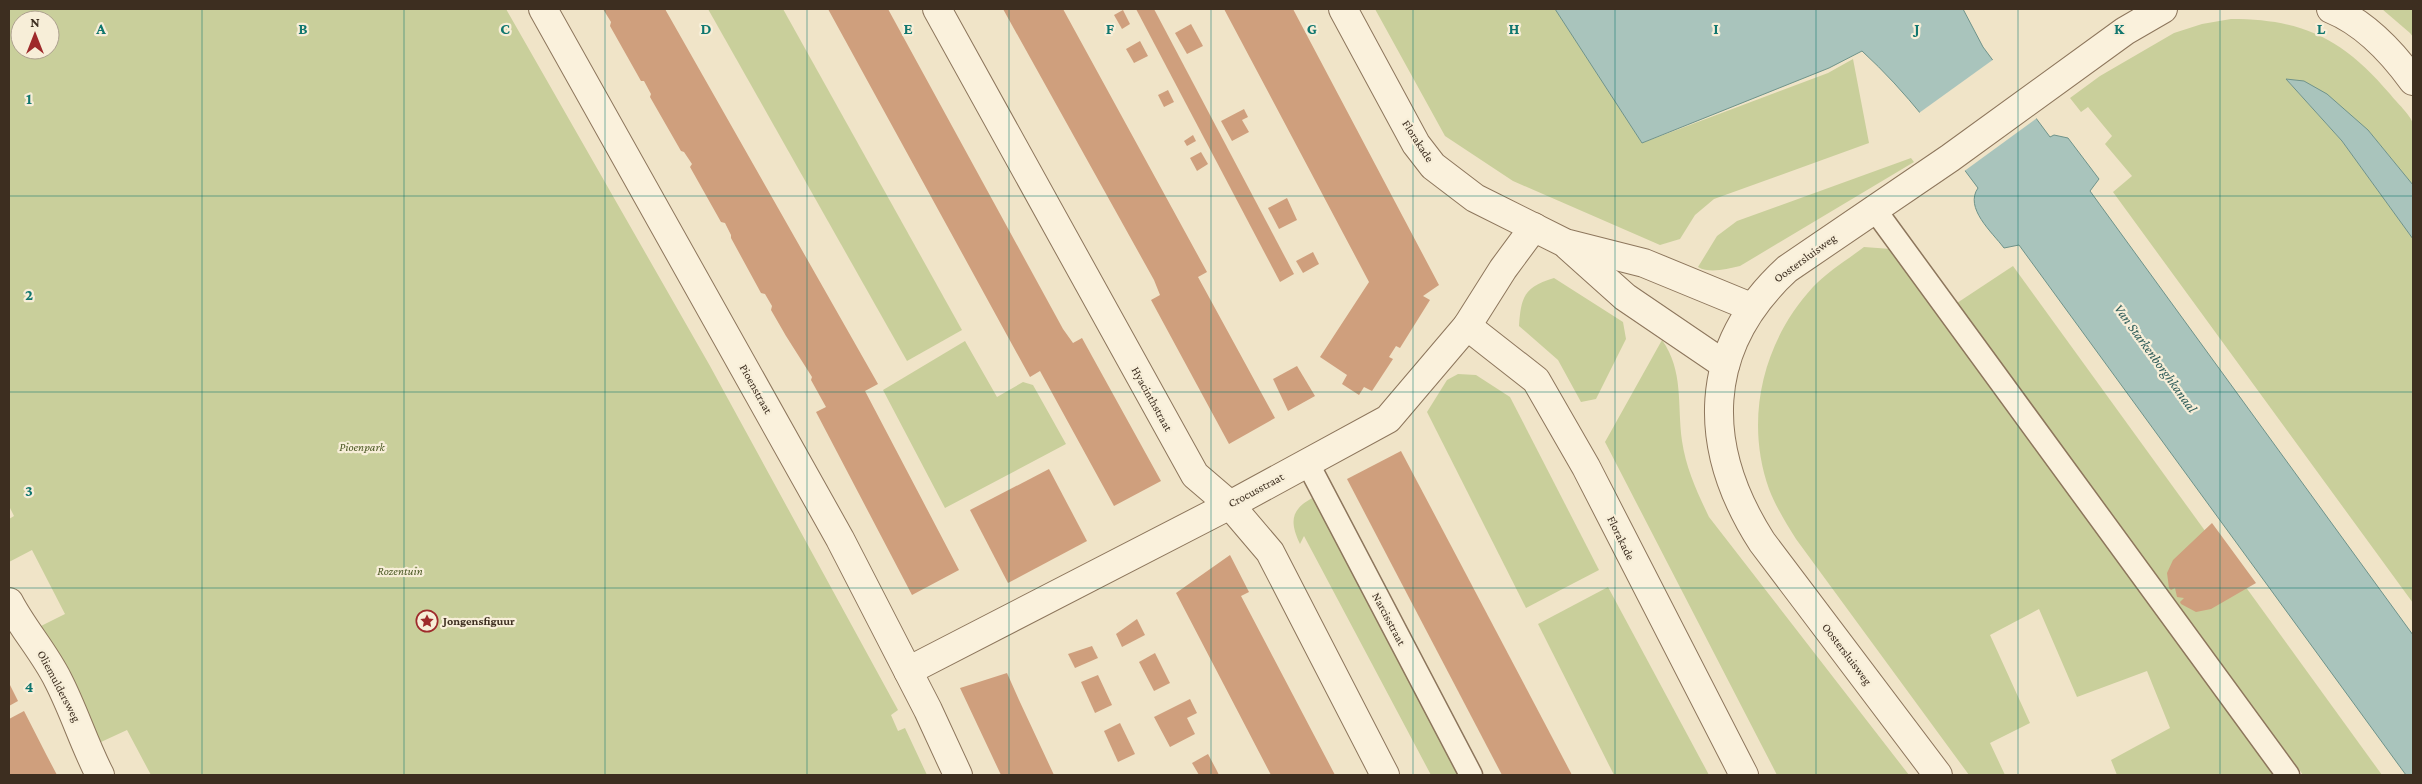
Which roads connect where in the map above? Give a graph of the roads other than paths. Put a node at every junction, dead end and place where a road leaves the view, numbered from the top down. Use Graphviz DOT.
graph roads {
  1 [pos="544,9"];
  2 [pos="937,9"];
  3 [pos="1343,9"];
  4 [pos="2163,9"];
  5 [pos="2331,9"];
  6 [pos="2413,81"];
  7 [pos="1875,210"];
  8 [pos="1534,227"];
  9 [pos="1565,243"];
  10 [pos="1751,307"];
  11 [pos="1467,326"];
  12 [pos="1726,366"];
  13 [pos="1307,462"];
  14 [pos="1230,505"];
  15 [pos="9,602"];
  16 [pos="908,671"];
  17 [pos="100,775"];
  18 [pos="958,775"];
  19 [pos="1385,775"];
  20 [pos="1471,775"];
  21 [pos="1744,775"];
  22 [pos="1938,775"];
  23 [pos="2288,775"];
  1 -- 16 [label="street, Pioenstraat"];
  2 -- 14 [label="street, Hyacinthstraat"];
  3 -- 8 [label="street, Florakade"];
  4 -- 7 [label="street, Oostersluisweg"];
  5 -- 6 [label="street"];
  7 -- 10 [label="street, Oostersluisweg"];
  7 -- 23 [label="lane"];
  8 -- 9 [label="street, Florakade"];
  8 -- 11 [label="street, Crocusstraat"];
  9 -- 10 [label="street, Florakade"];
  9 -- 12 [label="street, Florakade"];
  10 -- 12 [label="street, Oostersluisweg"];
  11 -- 13 [label="street, Crocusstraat"];
  11 -- 21 [label="street, Florakade"];
  12 -- 22 [label="street, Oostersluisweg"];
  13 -- 14 [label="street, Crocusstraat"];
  13 -- 20 [label="lane, Narcisstraat"];
  14 -- 16 [label="street, Crocusstraat"];
  14 -- 19 [label="street, Hyacinthstraat"];
  15 -- 17 [label="street, Oliemuldersweg"];
  16 -- 18 [label="street, Pioenstraat"];
}
